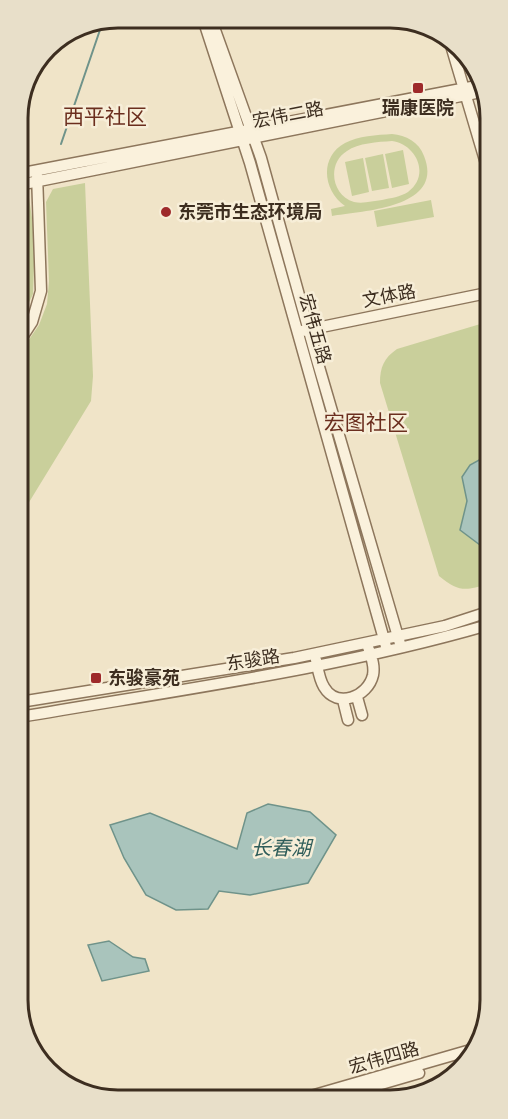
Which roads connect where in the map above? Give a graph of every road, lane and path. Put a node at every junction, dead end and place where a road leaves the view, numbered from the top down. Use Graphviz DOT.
graph roads {
  1 [pos="206,28"];
  2 [pos="214,28"];
  3 [pos="455,57"];
  4 [pos="474,88"];
  5 [pos="466,92"];
  6 [pos="475,92"];
  7 [pos="247,134"];
  8 [pos="480,142"];
  9 [pos="29,175"];
  10 [pos="37,176"];
  11 [pos="29,180"];
  12 [pos="480,294"];
  13 [pos="29,327"];
  14 [pos="303,331"];
  15 [pos="479,615"];
  16 [pos="479,627"];
  17 [pos="398,636"];
  18 [pos="384,639"];
  19 [pos="366,643"];
  20 [pos="401,647"];
  21 [pos="387,650"];
  22 [pos="315,654"];
  23 [pos="370,654"];
  24 [pos="317,666"];
  25 [pos="357,697"];
  26 [pos="343,700"];
  27 [pos="28,701"];
  28 [pos="362,715"];
  29 [pos="28,716"];
  30 [pos="348,720"];
  31 [pos="462,1052"];
  32 [pos="454,1063"];
  33 [pos="332,1090"];
  34 [pos="361,1090"];
  1 -- 7 [label="street, 宏伟五路"];
  2 -- 7 [label="street, 宏伟五路"];
  3 -- 5 [label="street"];
  4 -- 5 [label="street, 宏伟二路"];
  5 -- 6 [label="street, 宏伟二路"];
  5 -- 7 [label="street, 宏伟二路"];
  5 -- 8 [label="street"];
  7 -- 10 [label="street, 宏伟二路"];
  7 -- 14 [label="street, 宏伟五路"];
  9 -- 10 [label="street"];
  10 -- 11 [label="street"];
  10 -- 13 [label="street"];
  12 -- 14 [label="street, 文体路"];
  14 -- 17 [label="street, 宏伟五路"];
  14 -- 18 [label="street, 宏伟五路"];
  15 -- 17 [label="street, 东骏路"];
  16 -- 20 [label="street, 东骏路"];
  17 -- 18 [label="street, 东骏路"];
  17 -- 20 [label="street"];
  18 -- 19 [label="street, 东骏路"];
  18 -- 21 [label="street, 宏伟五路"];
  19 -- 22 [label="street, 东骏路"];
  19 -- 23 [label="street"];
  20 -- 21 [label="street, 东骏路"];
  21 -- 23 [label="street, 东骏路"];
  22 -- 24 [label="street"];
  22 -- 27 [label="street, 东骏路"];
  23 -- 24 [label="street, 东骏路"];
  23 -- 25 [label="street"];
  24 -- 26 [label="street"];
  24 -- 29 [label="street, 东骏路"];
  25 -- 26 [label="street"];
  25 -- 28 [label="street"];
  26 -- 30 [label="street"];
  31 -- 33 [label="street, 宏伟四路"];
  32 -- 34 [label="street, 宏伟四路"];
}
